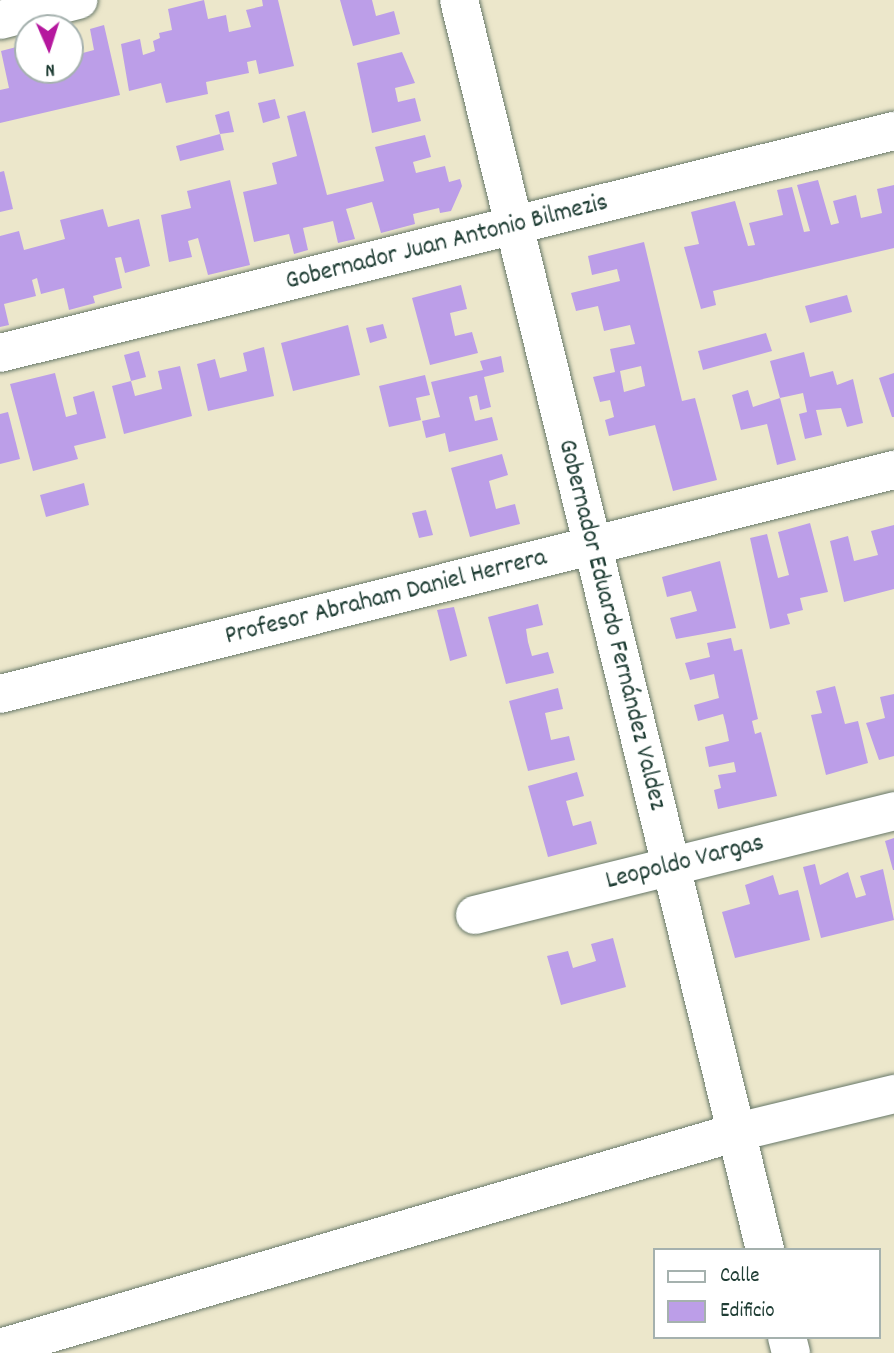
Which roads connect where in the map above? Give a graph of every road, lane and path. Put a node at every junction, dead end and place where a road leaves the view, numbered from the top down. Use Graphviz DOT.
graph roads {
  1 [pos="78,0"];
  2 [pos="459,0"];
  3 [pos="0,20"];
  4 [pos="894,131"];
  5 [pos="515,226"];
  6 [pos="0,353"];
  7 [pos="894,470"];
  8 [pos="591,546"];
  9 [pos="0,694"];
  10 [pos="894,811"];
  11 [pos="670,867"];
  12 [pos="475,915"];
  13 [pos="894,1094"];
  14 [pos="737,1132"];
  15 [pos="765,1248"];
  16 [pos="0,1348"];
  1 -- 3 [label="street"];
  2 -- 5 [label="street, Gobernador Eduardo Fernández Valdez"];
  4 -- 5 [label="street, Gobernador Juan Antonio Bilmezis"];
  5 -- 6 [label="street, Gobernador Juan Antonio Bilmezis"];
  5 -- 8 [label="street, Gobernador Eduardo Fernández Valdez"];
  7 -- 8 [label="street, Profesor Abraham Daniel Herrera"];
  8 -- 9 [label="street, Profesor Abraham Daniel Herrera"];
  8 -- 11 [label="street, Gobernador Eduardo Fernández Valdez"];
  10 -- 11 [label="street, Leopoldo Vargas"];
  11 -- 12 [label="street, Leopoldo Vargas"];
  11 -- 14 [label="street, Gobernador Eduardo Fernández Valdez"];
  13 -- 14 [label="street"];
  14 -- 15 [label="street, Gobernador Eduardo Fernández Valdez"];
  14 -- 16 [label="street"];
}
